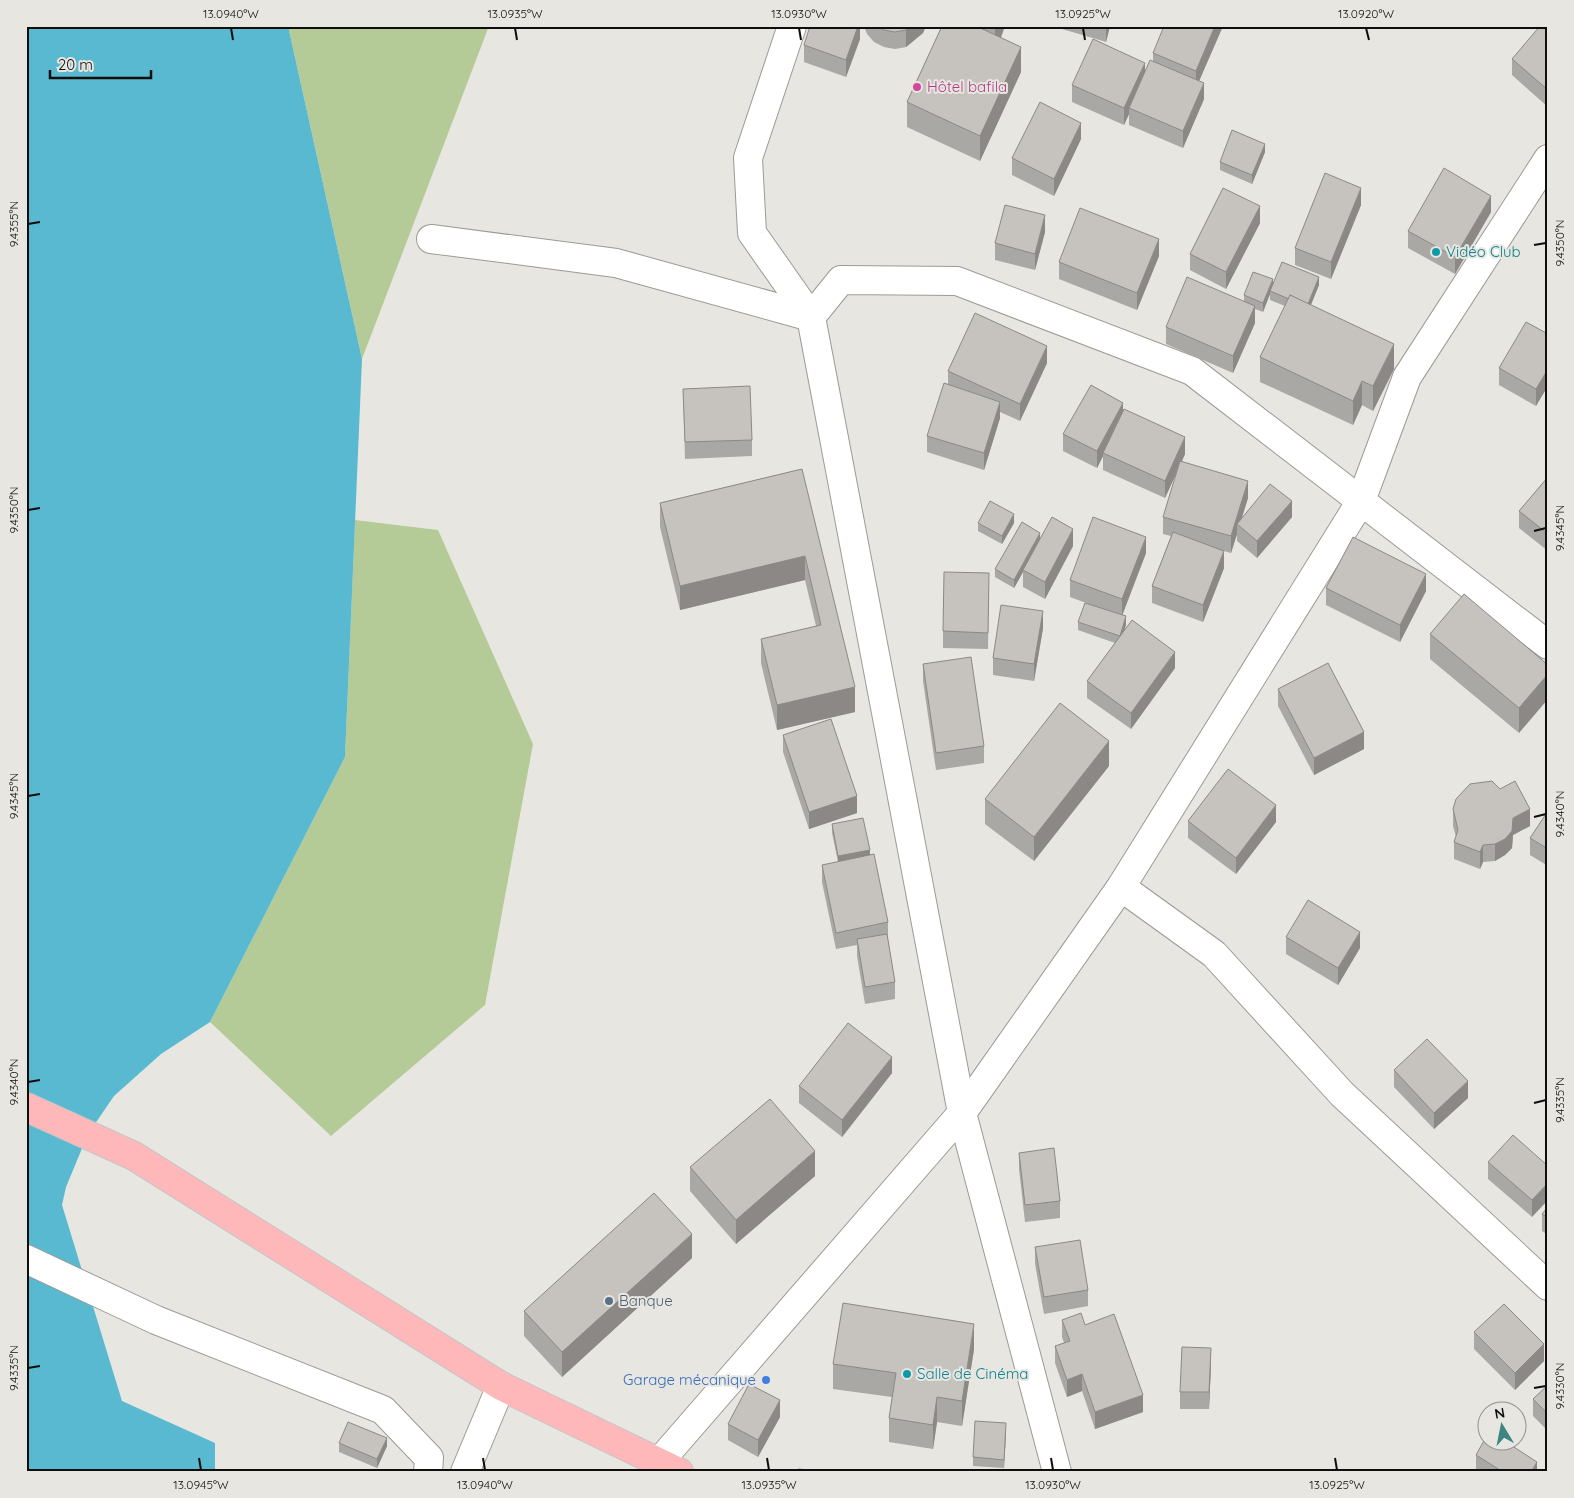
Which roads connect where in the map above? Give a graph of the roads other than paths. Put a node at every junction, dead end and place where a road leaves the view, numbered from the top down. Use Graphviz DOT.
graph roads {
  1 [pos="792,26"];
  2 [pos="1548,160"];
  3 [pos="431,238"];
  4 [pos="811,317"];
  5 [pos="1361,501"];
  6 [pos="1548,645"];
  7 [pos="1121,887"];
  8 [pos="26,1107"];
  9 [pos="962,1113"];
  10 [pos="26,1259"];
  11 [pos="1548,1286"];
  12 [pos="501,1386"];
  13 [pos="669,1466"];
  14 [pos="428,1472"];
  15 [pos="465,1472"];
  16 [pos="1056,1472"];
  1 -- 4 [label="street"];
  2 -- 5 [label="street"];
  3 -- 4 [label="street"];
  4 -- 5 [label="street"];
  4 -- 9 [label="street"];
  5 -- 6 [label="street"];
  5 -- 7 [label="street"];
  7 -- 9 [label="street"];
  7 -- 11 [label="street"];
  8 -- 12 [label="highway"];
  9 -- 13 [label="street"];
  9 -- 16 [label="street"];
  10 -- 14 [label="street"];
  12 -- 13 [label="highway"];
  12 -- 15 [label="street"];
}
